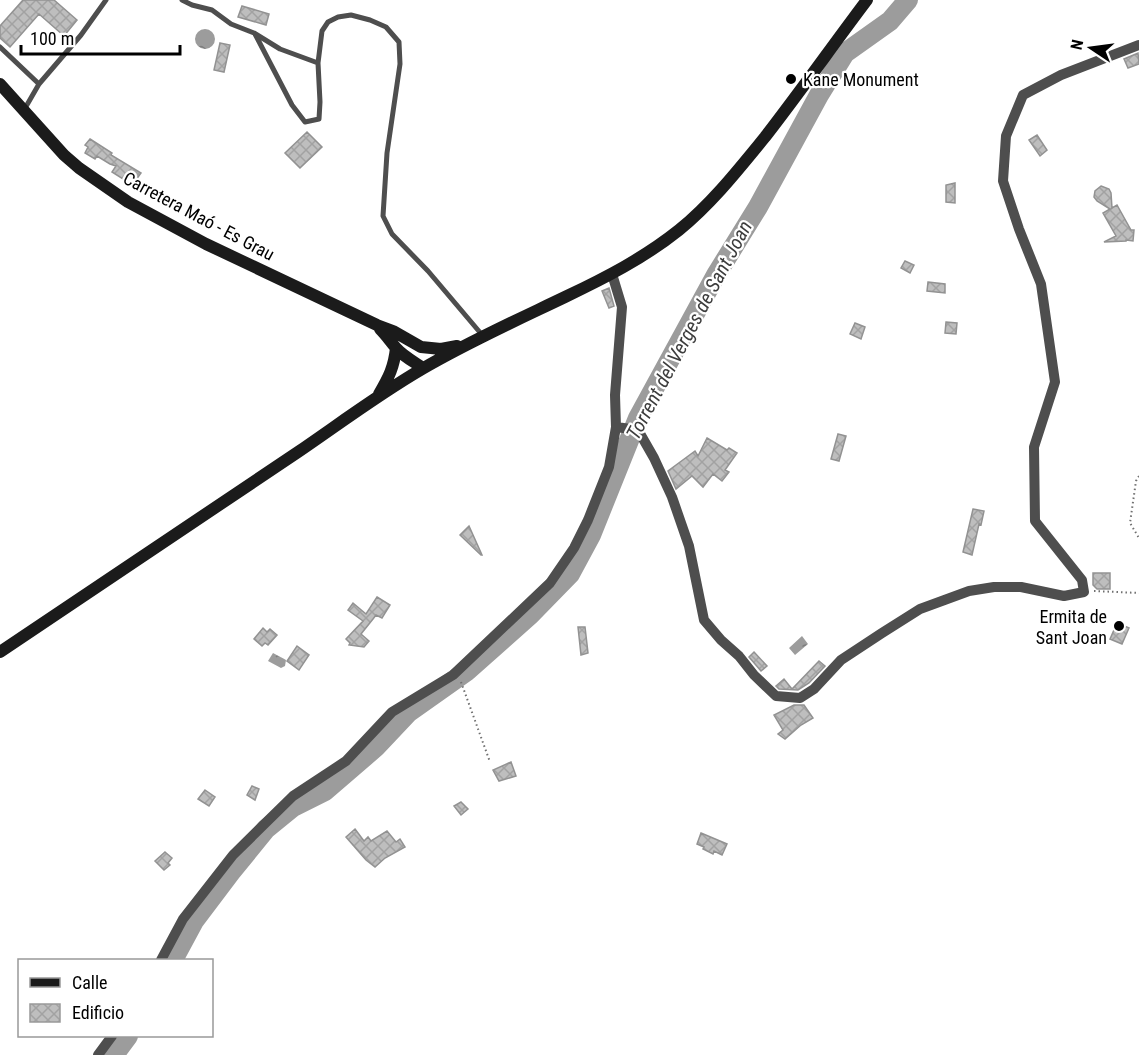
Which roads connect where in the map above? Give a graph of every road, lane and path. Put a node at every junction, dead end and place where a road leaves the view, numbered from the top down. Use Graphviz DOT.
graph roads {
  1 [pos="105,0"];
  2 [pos="182,0"];
  3 [pos="867,0"];
  4 [pos="254,33"];
  5 [pos="1139,45"];
  6 [pos="0,47"];
  7 [pos="318,63"];
  8 [pos="0,84"];
  9 [pos="39,84"];
  10 [pos="23,111"];
  11 [pos="612,274"];
  12 [pos="377,325"];
  13 [pos="483,337"];
  14 [pos="410,342"];
  15 [pos="470,344"];
  16 [pos="396,348"];
  17 [pos="423,368"];
  18 [pos="377,397"];
  19 [pos="616,427"];
  20 [pos="1139,476"];
  21 [pos="1139,538"];
  22 [pos="1083,592"];
  23 [pos="1139,593"];
  24 [pos="0,652"];
  25 [pos="462,685"];
  26 [pos="490,762"];
  27 [pos="162,959"];
  28 [pos="111,1037"];
  29 [pos="98,1055"];
  1 -- 9 [label="lane"];
  2 -- 4 [label="lane"];
  3 -- 11 [label="main road"];
  4 -- 7 [label="lane"];
  4 -- 7 [label="lane"];
  5 -- 22 [label="street"];
  6 -- 9 [label="lane"];
  7 -- 13 [label="lane"];
  8 -- 10 [label="main road, Carretera Maó - Es Grau"];
  9 -- 10 [label="lane"];
  10 -- 12 [label="main road, Carretera Maó - Es Grau"];
  11 -- 13 [label="main road"];
  11 -- 19 [label="street"];
  12 -- 14 [label="main road, Carretera Maó - Es Grau"];
  12 -- 16 [label="main road"];
  13 -- 15 [label="main road"];
  14 -- 15 [label="main road, Carretera Maó - Es Grau"];
  14 -- 17 [label="main road"];
  15 -- 17 [label="main road"];
  16 -- 17 [label="main road"];
  16 -- 18 [label="main road"];
  17 -- 18 [label="main road"];
  18 -- 24 [label="main road"];
  19 -- 22 [label="street"];
  19 -- 27 [label="street"];
  20 -- 21 [label="path"];
  22 -- 23 [label="path"];
  25 -- 26 [label="path"];
  28 -- 29 [label="street"];
}
